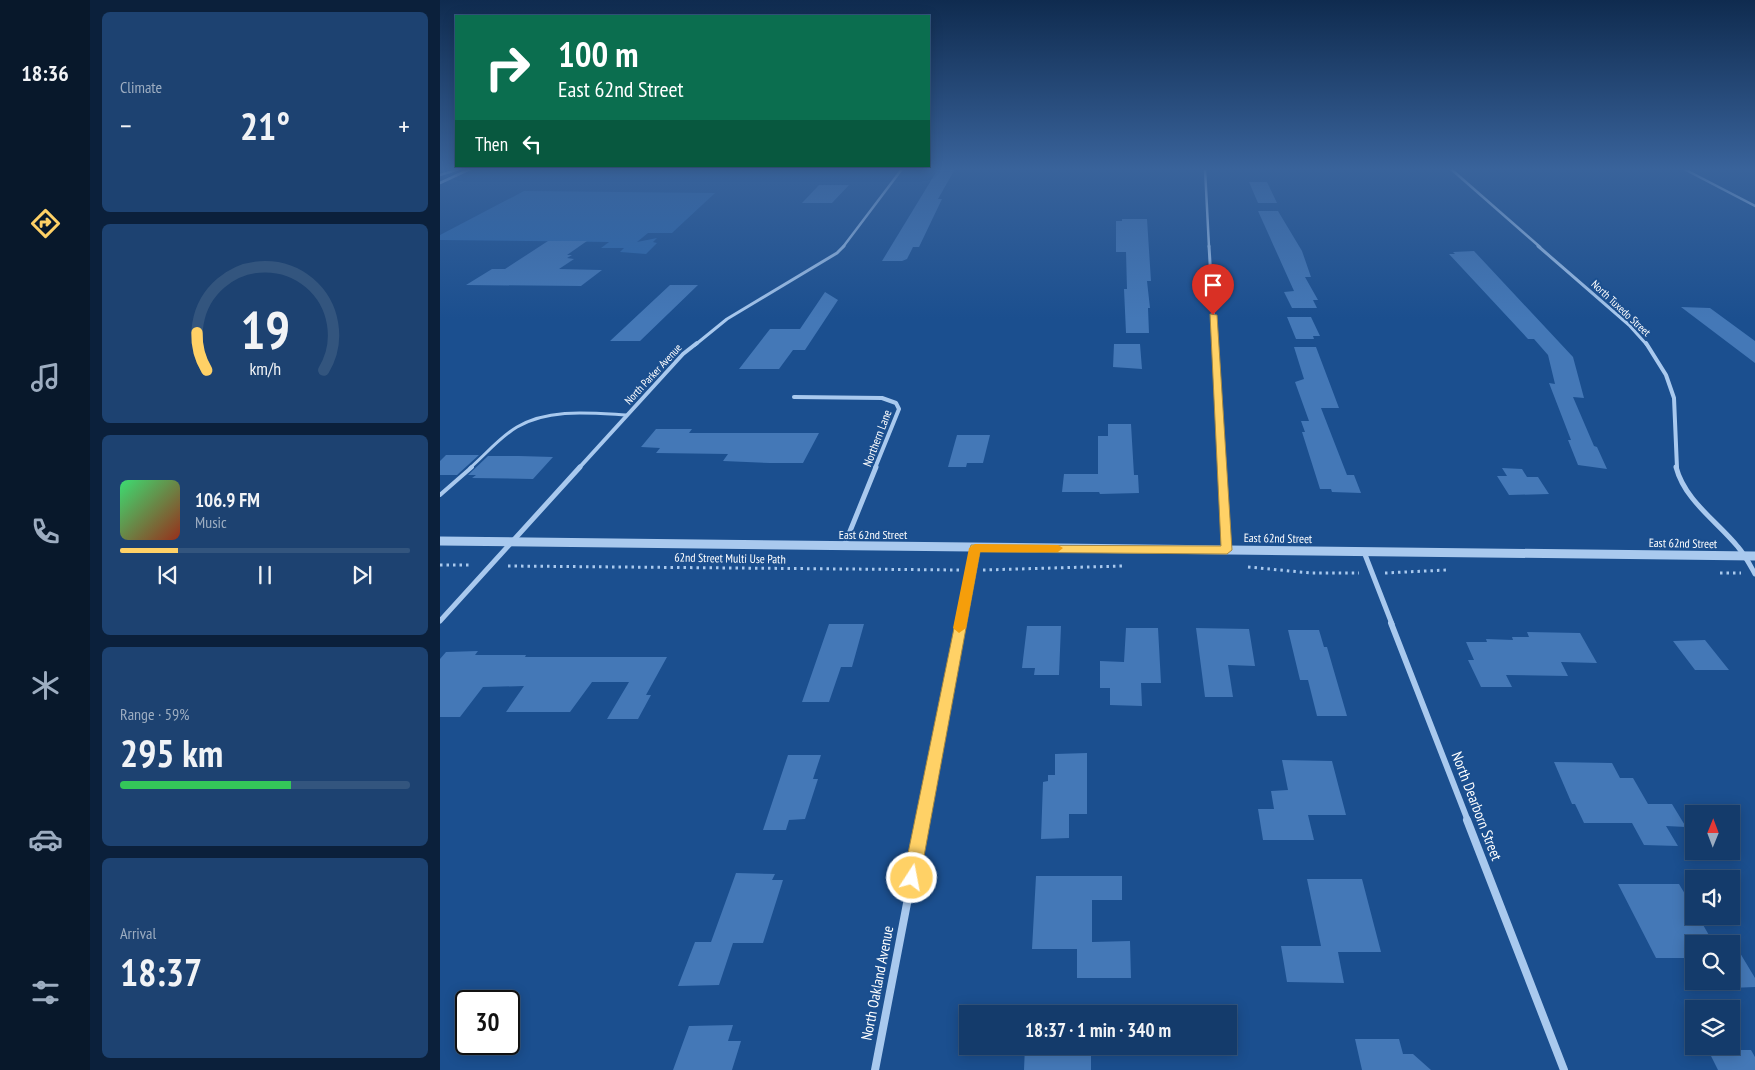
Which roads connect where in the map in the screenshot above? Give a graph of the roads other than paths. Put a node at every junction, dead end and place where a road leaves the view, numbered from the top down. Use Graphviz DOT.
graph roads {
  1 [pos="864,219"];
  2 [pos="1208,219"];
  3 [pos="1508,219"];
  4 [pos="794,398"];
  5 [pos="626,415"];
  6 [pos="440,495"];
  7 [pos="440,541"];
  8 [pos="510,542"];
  9 [pos="843,546"];
  10 [pos="975,548"];
  11 [pos="1227,550"];
  12 [pos="1364,552"];
  13 [pos="1750,556"];
  14 [pos="1755,574"];
  15 [pos="440,621"];
  16 [pos="875,1070"];
  17 [pos="1564,1070"];
  1 -- 5 [label="street, North Parker Avenue"];
  2 -- 11 [label="street"];
  3 -- 13 [label="street, North Tuxedo Street"];
  4 -- 9 [label="street, Northern Lane"];
  5 -- 6 [label="lane"];
  5 -- 8 [label="street, North Parker Avenue"];
  7 -- 8 [label="street, East 62nd Street"];
  8 -- 9 [label="street, East 62nd Street"];
  8 -- 15 [label="street, North Parker Avenue"];
  9 -- 10 [label="street, East 62nd Street"];
  10 -- 11 [label="street, East 62nd Street"];
  10 -- 16 [label="street, North Oakland Avenue"];
  11 -- 12 [label="street, East 62nd Street"];
  12 -- 13 [label="street, East 62nd Street"];
  12 -- 17 [label="street, North Dearborn Street"];
  13 -- 14 [label="street, North Tuxedo Street"];
}
